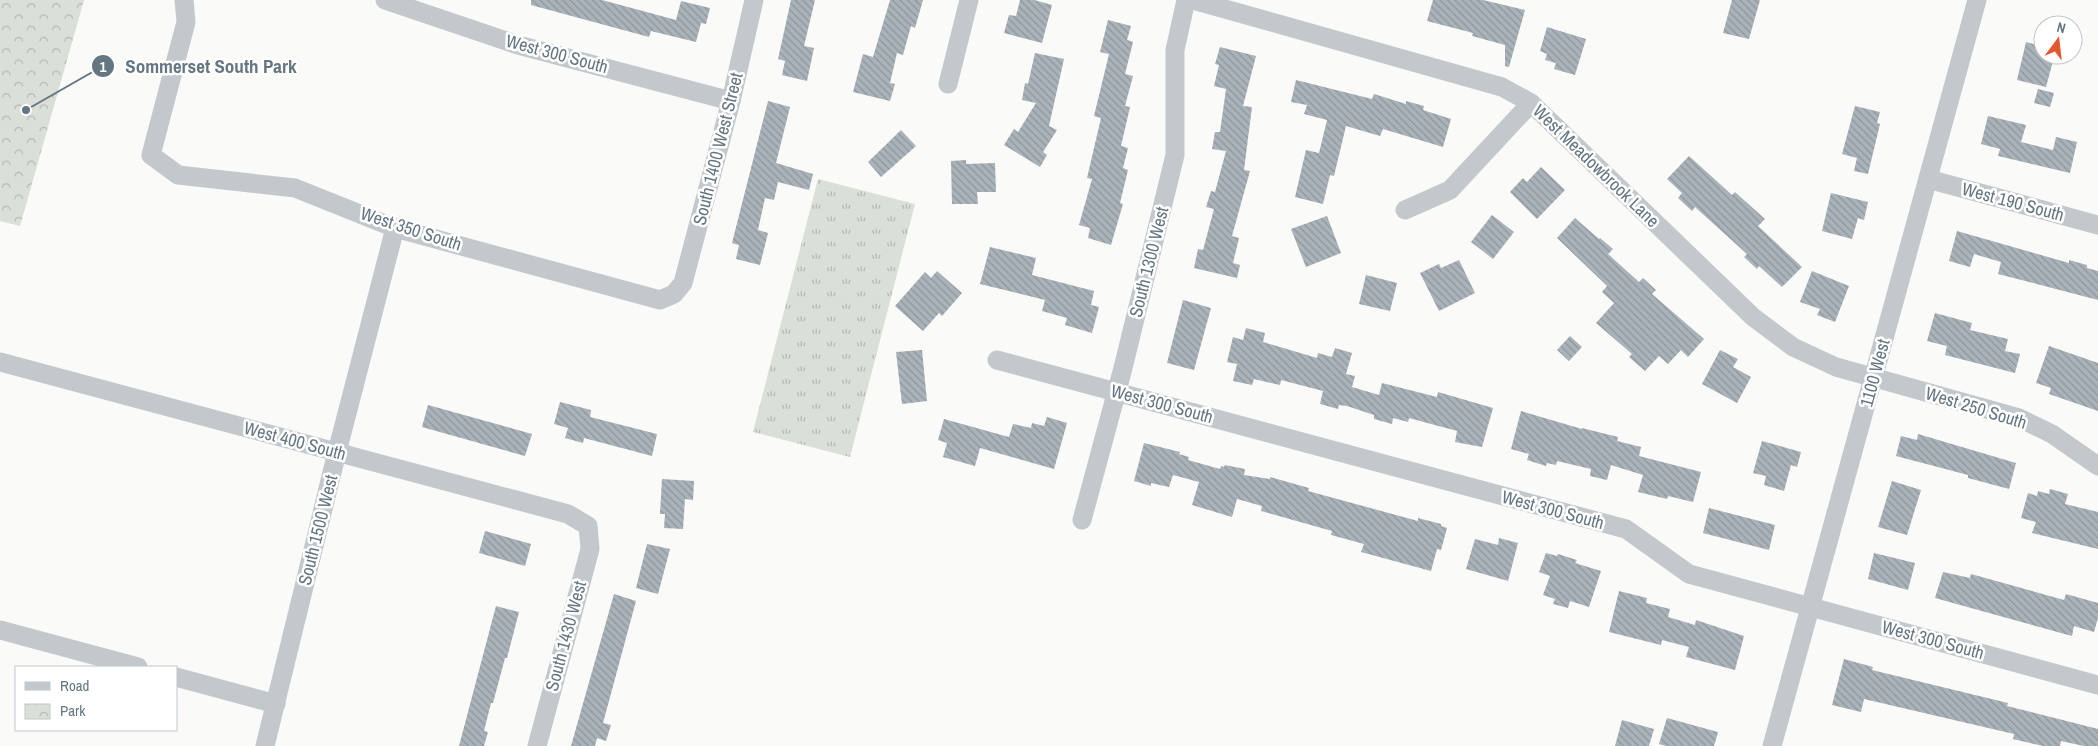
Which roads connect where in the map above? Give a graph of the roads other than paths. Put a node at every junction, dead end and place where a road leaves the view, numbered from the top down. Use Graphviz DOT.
graph roads {
  1 [pos="184,0"];
  2 [pos="385,0"];
  3 [pos="754,0"];
  4 [pos="969,0"];
  5 [pos="1186,0"];
  6 [pos="1193,0"];
  7 [pos="1978,0"];
  8 [pos="948,84"];
  9 [pos="731,101"];
  10 [pos="1531,103"];
  11 [pos="1928,179"];
  12 [pos="1405,210"];
  13 [pos="2098,224"];
  14 [pos="396,228"];
  15 [pos="674,294"];
  16 [pos="997,360"];
  17 [pos="0,362"];
  18 [pos="1873,378"];
  19 [pos="1117,392"];
  20 [pos="336,452"];
  21 [pos="2098,466"];
  22 [pos="1082,520"];
  23 [pos="588,526"];
  24 [pos="1810,607"];
  25 [pos="0,630"];
  26 [pos="134,666"];
  27 [pos="178,679"];
  28 [pos="2098,685"];
  29 [pos="276,704"];
  30 [pos="265,746"];
  31 [pos="537,746"];
  32 [pos="1772,746"];
  1 -- 14 [label="street, West 350 South"];
  2 -- 9 [label="street, West 300 South"];
  3 -- 9 [label="street, South 1400 West Street"];
  4 -- 8 [label="street"];
  5 -- 19 [label="street, South 1300 West"];
  6 -- 10 [label="street, West Meadowbrook Lane"];
  7 -- 11 [label="street, 1100 West"];
  9 -- 15 [label="street, South 1400 West Street"];
  10 -- 12 [label="street"];
  10 -- 18 [label="street, West Meadowbrook Lane"];
  11 -- 13 [label="street, West 190 South"];
  11 -- 18 [label="street, 1100 West"];
  14 -- 15 [label="street, West 350 South"];
  14 -- 20 [label="street, South 1500 West"];
  16 -- 19 [label="street, West 300 South"];
  17 -- 20 [label="street, West 400 South"];
  18 -- 21 [label="street, West 250 South"];
  18 -- 24 [label="street, 1100 West"];
  19 -- 22 [label="street, South 1300 West"];
  19 -- 24 [label="street, West 300 South"];
  20 -- 23 [label="street, West 400 South"];
  20 -- 29 [label="street, South 1500 West"];
  23 -- 31 [label="street, South 1430 West"];
  24 -- 28 [label="street, West 300 South"];
  24 -- 32 [label="street, 1100 West"];
  25 -- 26 [label="street"];
  27 -- 29 [label="street"];
  29 -- 30 [label="street, South 1500 West"];
}
